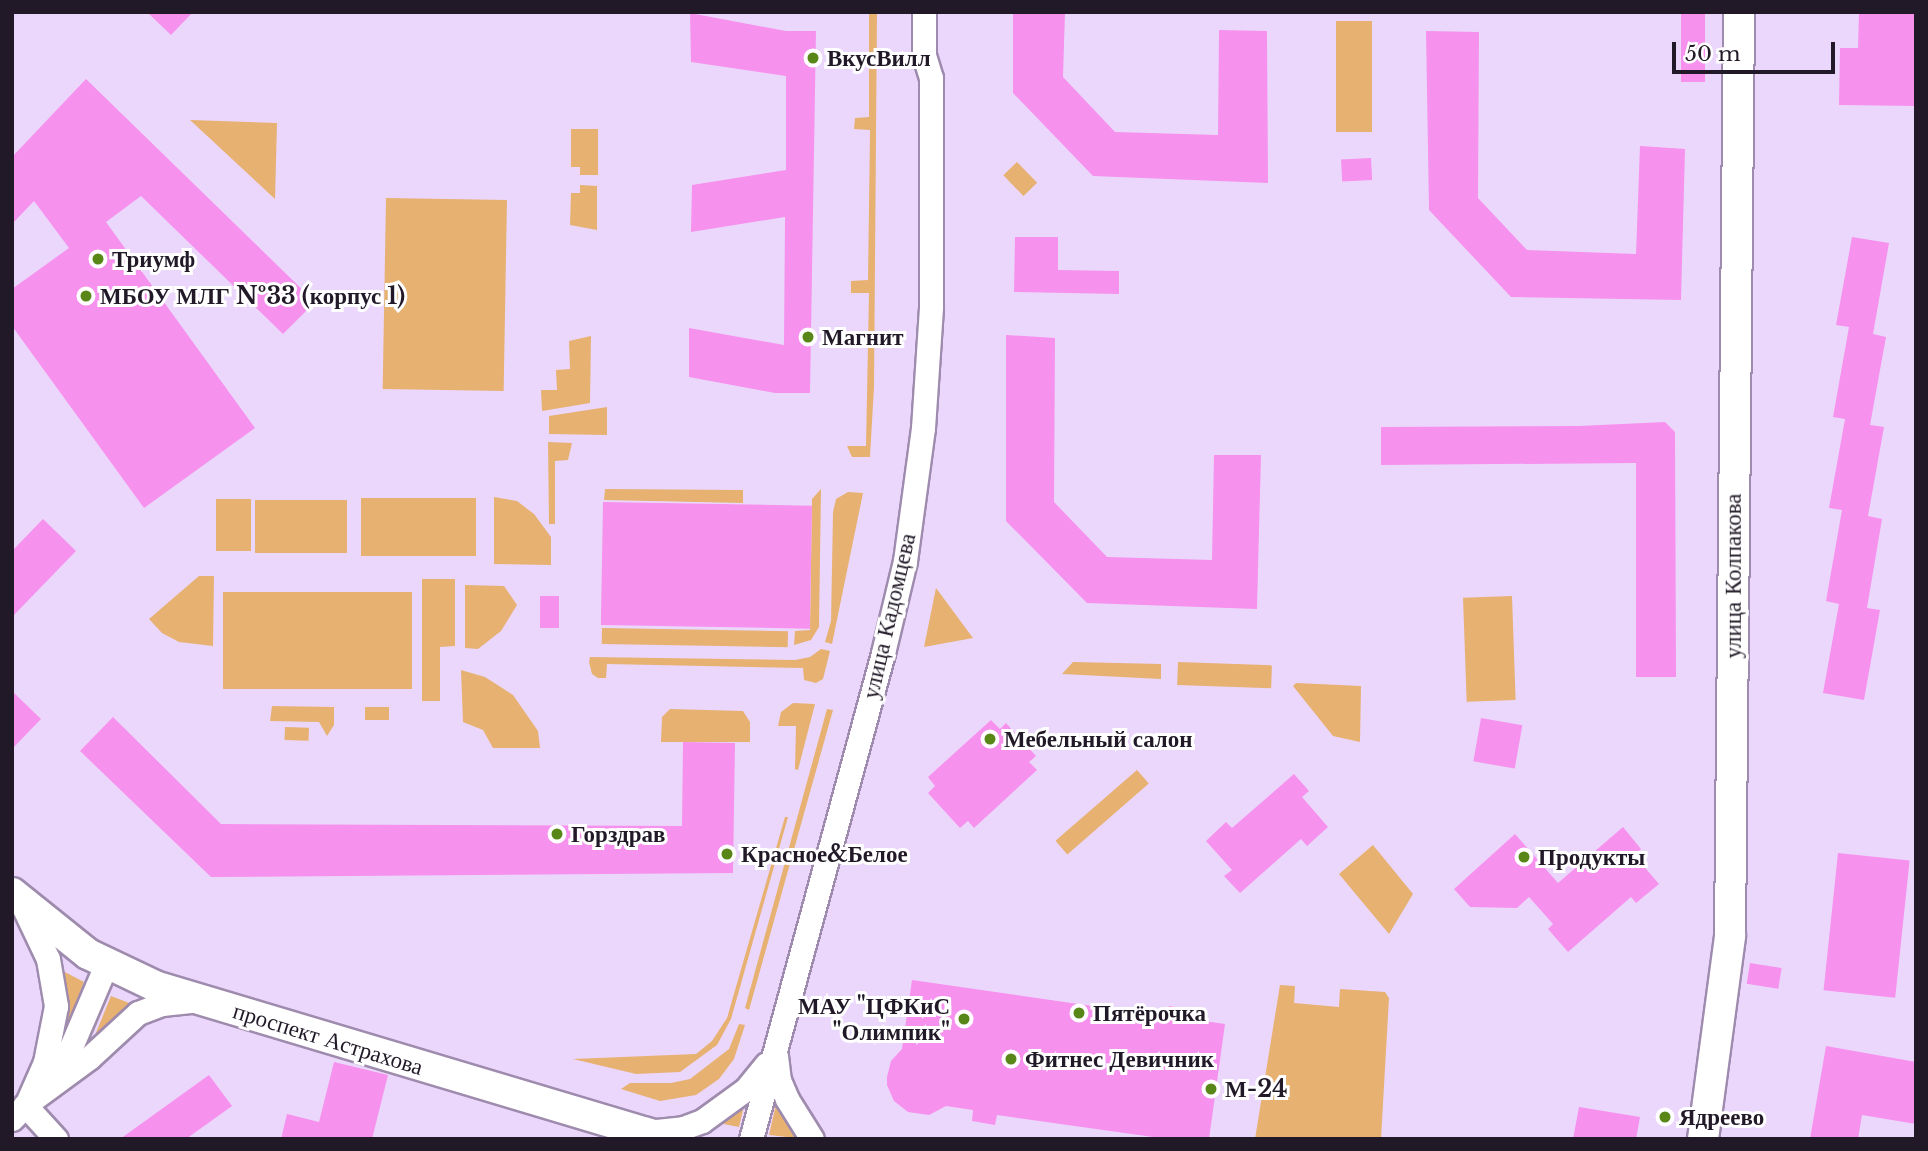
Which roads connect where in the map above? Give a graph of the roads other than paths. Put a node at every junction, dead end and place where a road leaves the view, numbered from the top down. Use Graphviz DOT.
graph roads {
  1 [pos="924,12"];
  2 [pos="940,12"];
  3 [pos="1740,12"];
  4 [pos="931,78"];
  5 [pos="17,897"];
  6 [pos="106,965"];
  7 [pos="208,1002"];
  8 [pos="776,1045"];
  9 [pos="19,1112"];
  10 [pos="655,1136"];
  11 [pos="56,1139"];
  12 [pos="751,1139"];
  13 [pos="812,1139"];
  14 [pos="1703,1139"];
  1 -- 4 [label="street, улица Кадомцева"];
  2 -- 4 [label="street, улица Кадомцева"];
  3 -- 14 [label="street, улица Колпакова"];
  4 -- 8 [label="street, улица Кадомцева"];
  5 -- 6 [label="street, проспект Астрахова"];
  5 -- 9 [label="street"];
  6 -- 7 [label="street, проспект Астрахова"];
  6 -- 9 [label="street"];
  7 -- 9 [label="street"];
  7 -- 10 [label="street, проспект Астрахова"];
  8 -- 10 [label="street"];
  8 -- 12 [label="street, улица Кадомцева"];
  8 -- 13 [label="street"];
  9 -- 11 [label="street"];
}
